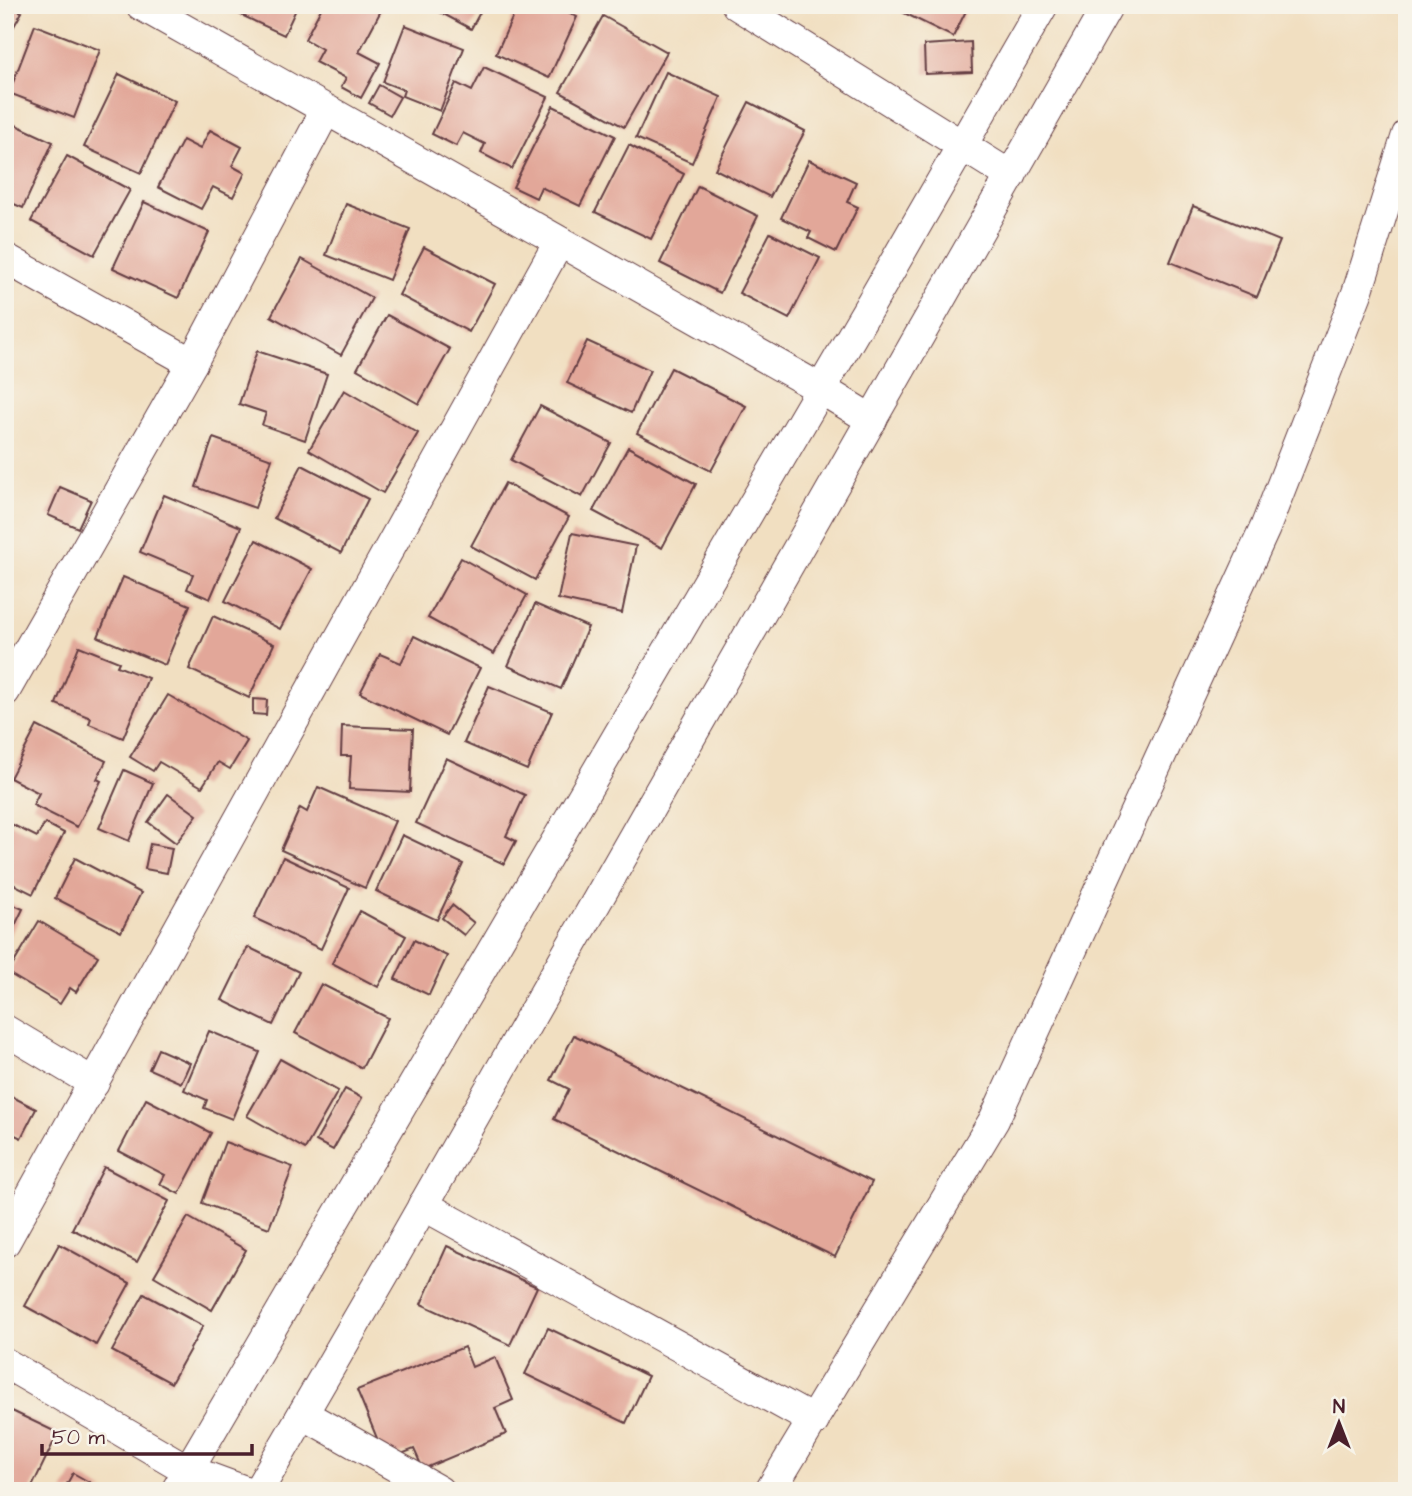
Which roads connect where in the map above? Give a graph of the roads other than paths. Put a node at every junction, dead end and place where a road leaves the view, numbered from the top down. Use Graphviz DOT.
graph roads {
  1 [pos="141,5"];
  2 [pos="737,5"];
  3 [pos="1043,5"];
  4 [pos="1108,5"];
  5 [pos="326,110"];
  6 [pos="1407,135"];
  7 [pos="963,145"];
  8 [pos="1011,176"];
  9 [pos="559,242"];
  10 [pos="5,258"];
  11 [pos="192,363"];
  12 [pos="821,389"];
  13 [pos="872,420"];
  14 [pos="8,679"];
  15 [pos="5,1030"];
  16 [pos="93,1083"];
  17 [pos="423,1205"];
  18 [pos="5,1242"];
  19 [pos="5,1363"];
  20 [pos="303,1414"];
  21 [pos="814,1421"];
  22 [pos="182,1480"];
  23 [pos="245,1491"];
  24 [pos="258,1491"];
  25 [pos="439,1491"];
  26 [pos="770,1491"];
  1 -- 5 [label="street"];
  2 -- 7 [label="street"];
  3 -- 7 [label="street"];
  4 -- 8 [label="street"];
  5 -- 9 [label="street"];
  5 -- 11 [label="street"];
  6 -- 21 [label="street"];
  7 -- 8 [label="street"];
  7 -- 12 [label="street"];
  8 -- 13 [label="street"];
  9 -- 12 [label="street"];
  9 -- 16 [label="street"];
  10 -- 11 [label="street"];
  11 -- 14 [label="street"];
  12 -- 13 [label="street"];
  12 -- 22 [label="street"];
  13 -- 17 [label="street"];
  15 -- 16 [label="street"];
  16 -- 18 [label="street"];
  17 -- 20 [label="street"];
  17 -- 21 [label="street"];
  19 -- 22 [label="street"];
  20 -- 24 [label="street"];
  20 -- 25 [label="street"];
  21 -- 26 [label="street"];
  22 -- 23 [label="street"];
}
